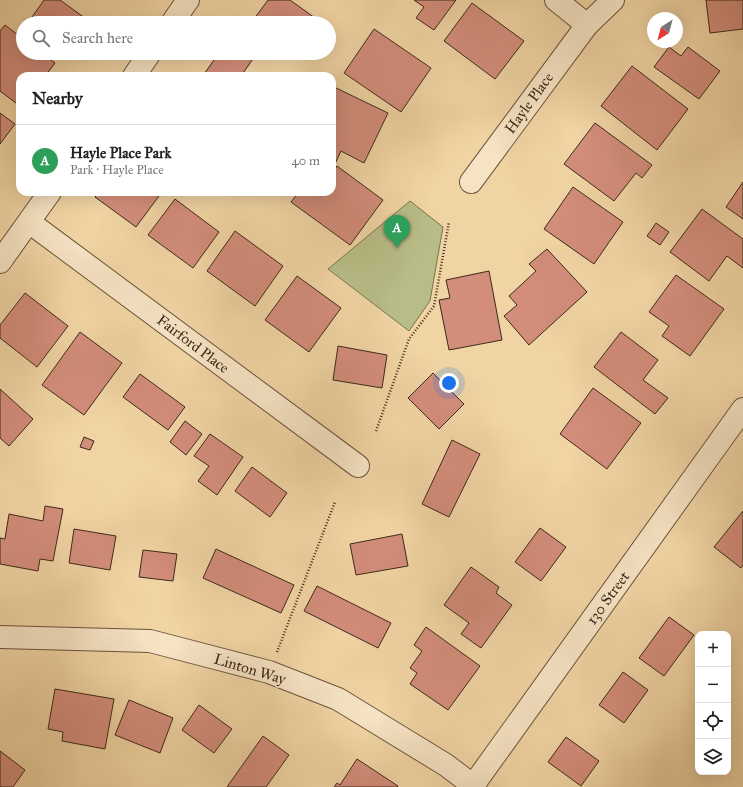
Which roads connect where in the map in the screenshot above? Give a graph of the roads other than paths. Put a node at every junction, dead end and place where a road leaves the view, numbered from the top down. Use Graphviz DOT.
graph roads {
  1 [pos="188,0"];
  2 [pos="556,0"];
  3 [pos="613,0"];
  4 [pos="177,16"];
  5 [pos="587,25"];
  6 [pos="145,60"];
  7 [pos="137,72"];
  8 [pos="471,182"];
  9 [pos="47,196"];
  10 [pos="29,222"];
  11 [pos="0,262"];
  12 [pos="743,409"];
  13 [pos="358,466"];
  14 [pos="0,637"];
  15 [pos="474,786"];
  1 -- 4 [label="street"];
  2 -- 5 [label="street"];
  3 -- 5 [label="street, Hayle Place"];
  5 -- 8 [label="street, Hayle Place"];
  6 -- 7 [label="street"];
  9 -- 10 [label="street"];
  10 -- 11 [label="street"];
  10 -- 13 [label="street, Fairford Place"];
  12 -- 15 [label="street, 130 Street"];
  14 -- 15 [label="street, Linton Way"];
}
